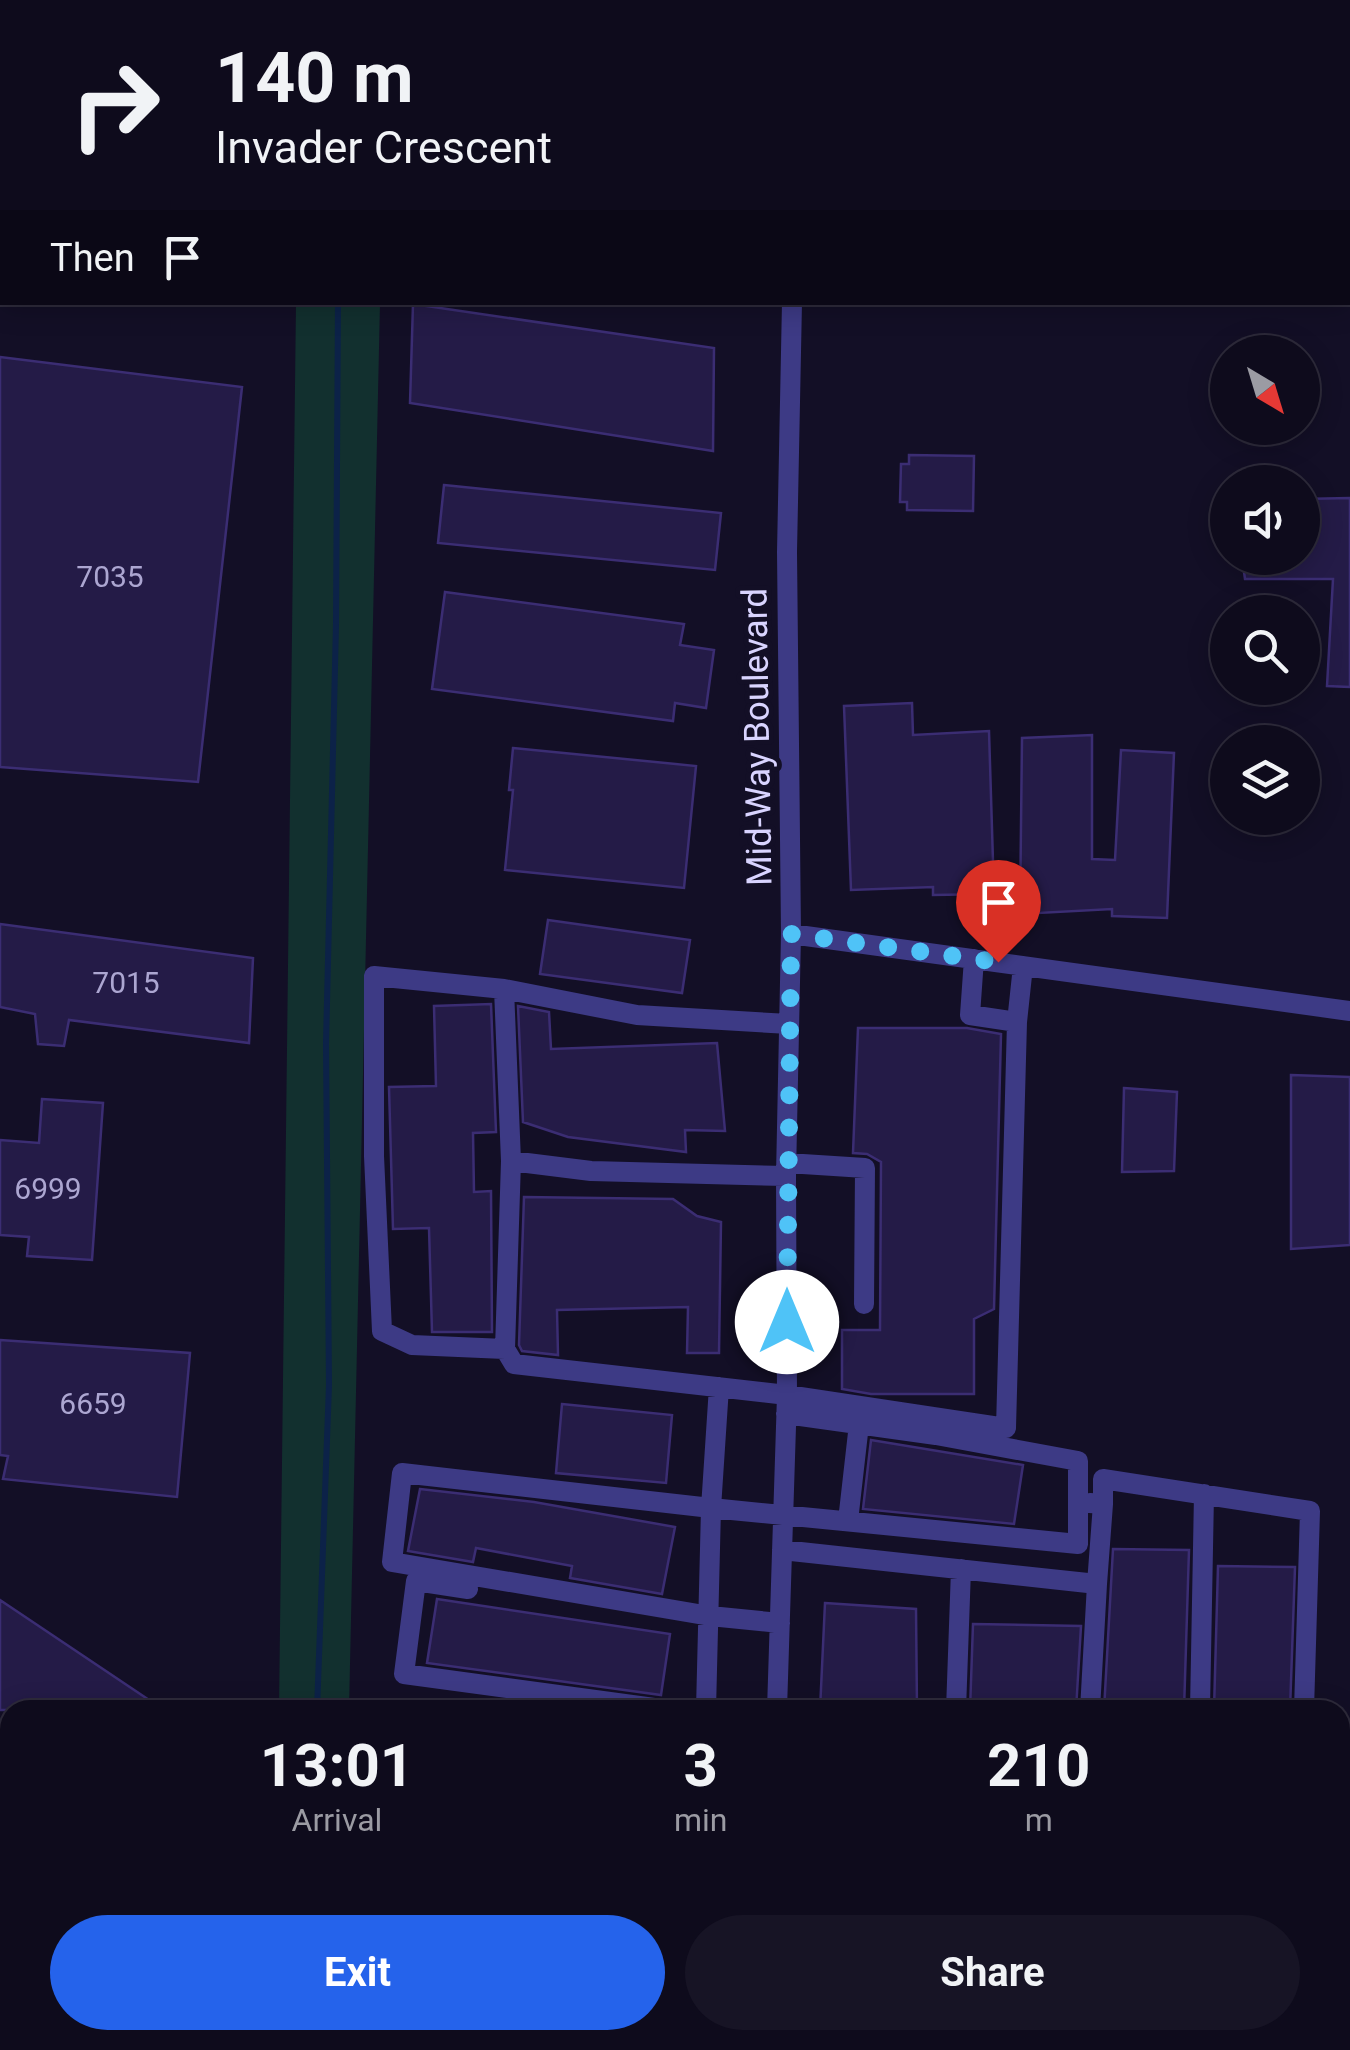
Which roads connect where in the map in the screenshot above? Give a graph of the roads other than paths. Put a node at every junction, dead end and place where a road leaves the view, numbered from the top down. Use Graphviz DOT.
graph roads {
  1 [pos="792,305"];
  2 [pos="791,934"];
  3 [pos="974,959"];
  4 [pos="1023,966"];
  5 [pos="504,989"];
  6 [pos="1350,1012"];
  7 [pos="1018,1022"];
  8 [pos="789,1024"];
  9 [pos="511,1160"];
  10 [pos="786,1170"];
  11 [pos="864,1304"];
  12 [pos="505,1349"];
  13 [pos="719,1387"];
  14 [pos="787,1404"];
  15 [pos="859,1424"];
  16 [pos="1204,1494"];
  17 [pos="1078,1503"];
  18 [pos="1102,1504"];
  19 [pos="710,1508"];
  20 [pos="783,1514"];
  21 [pos="848,1521"];
  22 [pos="1078,1544"];
  23 [pos="782,1550"];
  24 [pos="961,1569"];
  25 [pos="1087,1583"];
  26 [pos="709,1620"];
  27 [pos="780,1624"];
  28 [pos="595,1700"];
  29 [pos="706,1700"];
  30 [pos="777,1700"];
  31 [pos="956,1700"];
  32 [pos="1090,1700"];
  33 [pos="1200,1700"];
  34 [pos="1304,1700"];
  1 -- 2 [label="street, Mid-Way Boulevard"];
  2 -- 3 [label="street"];
  2 -- 8 [label="street, Mid-Way Boulevard"];
  3 -- 4 [label="street"];
  3 -- 7 [label="street"];
  4 -- 6 [label="street"];
  4 -- 7 [label="street"];
  5 -- 8 [label="street"];
  5 -- 9 [label="street"];
  5 -- 12 [label="street"];
  7 -- 14 [label="street"];
  8 -- 10 [label="street, Mid-Way Boulevard"];
  9 -- 10 [label="street"];
  9 -- 12 [label="street"];
  10 -- 11 [label="street"];
  10 -- 14 [label="street, Mid-Way Boulevard"];
  12 -- 13 [label="street"];
  13 -- 14 [label="street"];
  13 -- 19 [label="street"];
  14 -- 15 [label="street"];
  14 -- 20 [label="street, Mid-Way Boulevard"];
  15 -- 17 [label="street"];
  15 -- 21 [label="street"];
  16 -- 18 [label="street"];
  16 -- 33 [label="street"];
  16 -- 34 [label="street"];
  17 -- 18 [label="street"];
  17 -- 22 [label="street"];
  18 -- 25 [label="street"];
  19 -- 20 [label="street"];
  19 -- 26 [label="street"];
  19 -- 26 [label="street"];
  20 -- 21 [label="street"];
  20 -- 23 [label="street, Mid-Way Boulevard"];
  21 -- 22 [label="street"];
  22 -- 25 [label="street"];
  23 -- 24 [label="street"];
  23 -- 27 [label="street, Mid-Way Boulevard"];
  24 -- 25 [label="street"];
  24 -- 31 [label="street"];
  25 -- 32 [label="street"];
  26 -- 27 [label="street"];
  26 -- 28 [label="street"];
  26 -- 29 [label="street"];
  27 -- 30 [label="street, Mid-Way Boulevard"];
}
